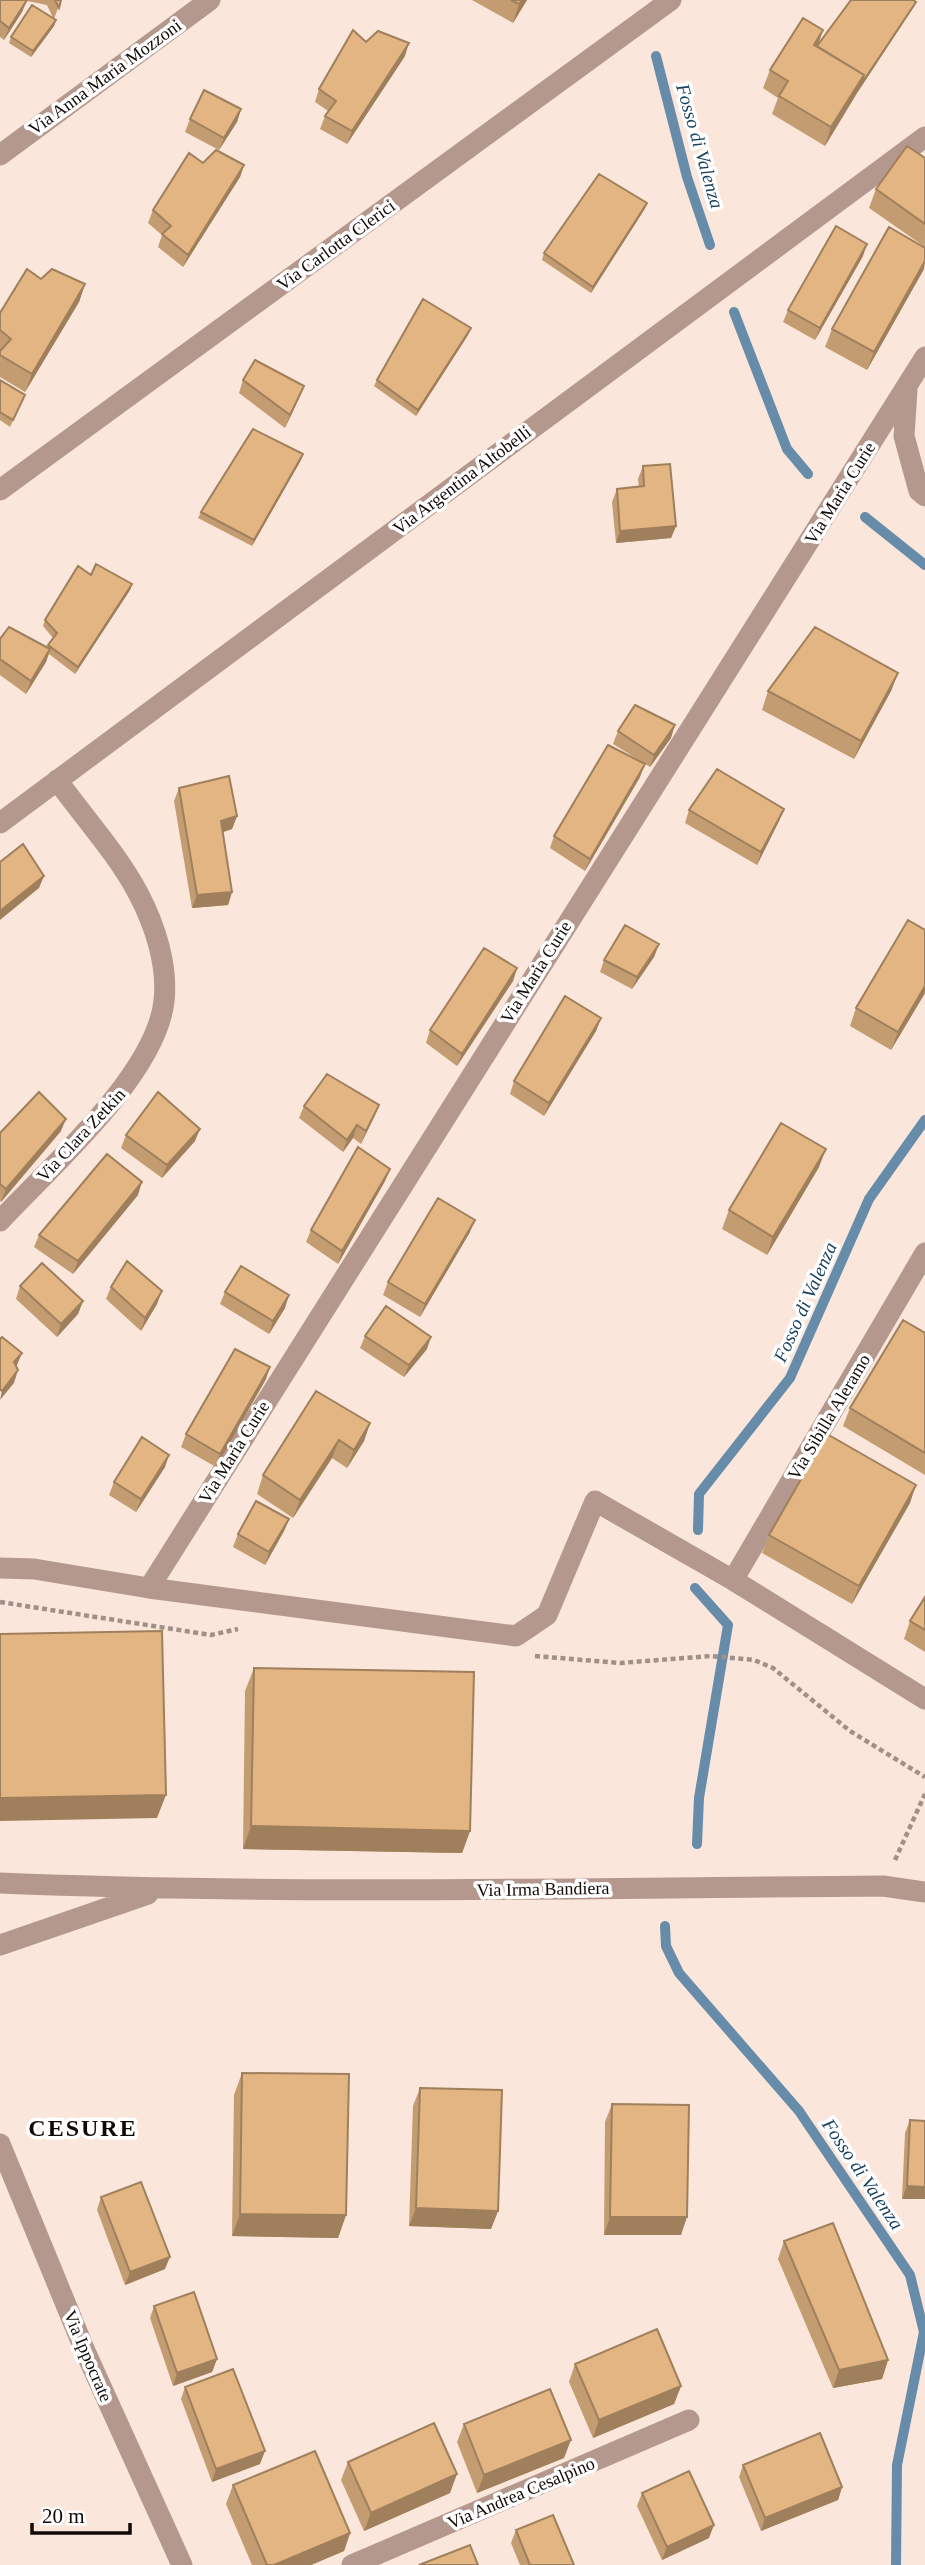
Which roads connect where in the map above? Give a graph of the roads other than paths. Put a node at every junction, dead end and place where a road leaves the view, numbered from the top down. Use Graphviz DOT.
graph roads {
  1 [pos="210,0"];
  2 [pos="671,0"];
  3 [pos="925,137"];
  4 [pos="0,155"];
  5 [pos="925,358"];
  6 [pos="907,388"];
  7 [pos="0,490"];
  8 [pos="925,496"];
  9 [pos="57,780"];
  10 [pos="0,823"];
  11 [pos="0,1221"];
  12 [pos="925,1254"];
  13 [pos="0,1568"];
  14 [pos="733,1580"];
  15 [pos="149,1588"];
  16 [pos="925,1699"];
  17 [pos="0,1884"];
  18 [pos="160,1890"];
  19 [pos="925,1892"];
  20 [pos="0,1945"];
  21 [pos="0,2144"];
  22 [pos="689,2420"];
  23 [pos="182,2565"];
  24 [pos="352,2565"];
  1 -- 4 [label="street, Via Anna Maria Mozzoni"];
  2 -- 7 [label="street, Via Carlotta Clerici"];
  3 -- 9 [label="street, Via Argentina Altobelli"];
  5 -- 6 [label="street, Via Maria Curie"];
  6 -- 8 [label="street"];
  6 -- 15 [label="street, Via Maria Curie"];
  9 -- 10 [label="street, Via Argentina Altobelli"];
  9 -- 11 [label="street, Via Clara Zetkin"];
  12 -- 14 [label="street, Via Sibilla Aleramo"];
  13 -- 15 [label="street"];
  14 -- 15 [label="street"];
  14 -- 16 [label="street"];
  17 -- 18 [label="street, Via Irma Bandiera"];
  18 -- 19 [label="street, Via Irma Bandiera"];
  18 -- 20 [label="street, Via Irma Bandiera"];
  21 -- 23 [label="street, Via Ippocrate"];
  22 -- 24 [label="street, Via Andrea Cesalpino"];
}
